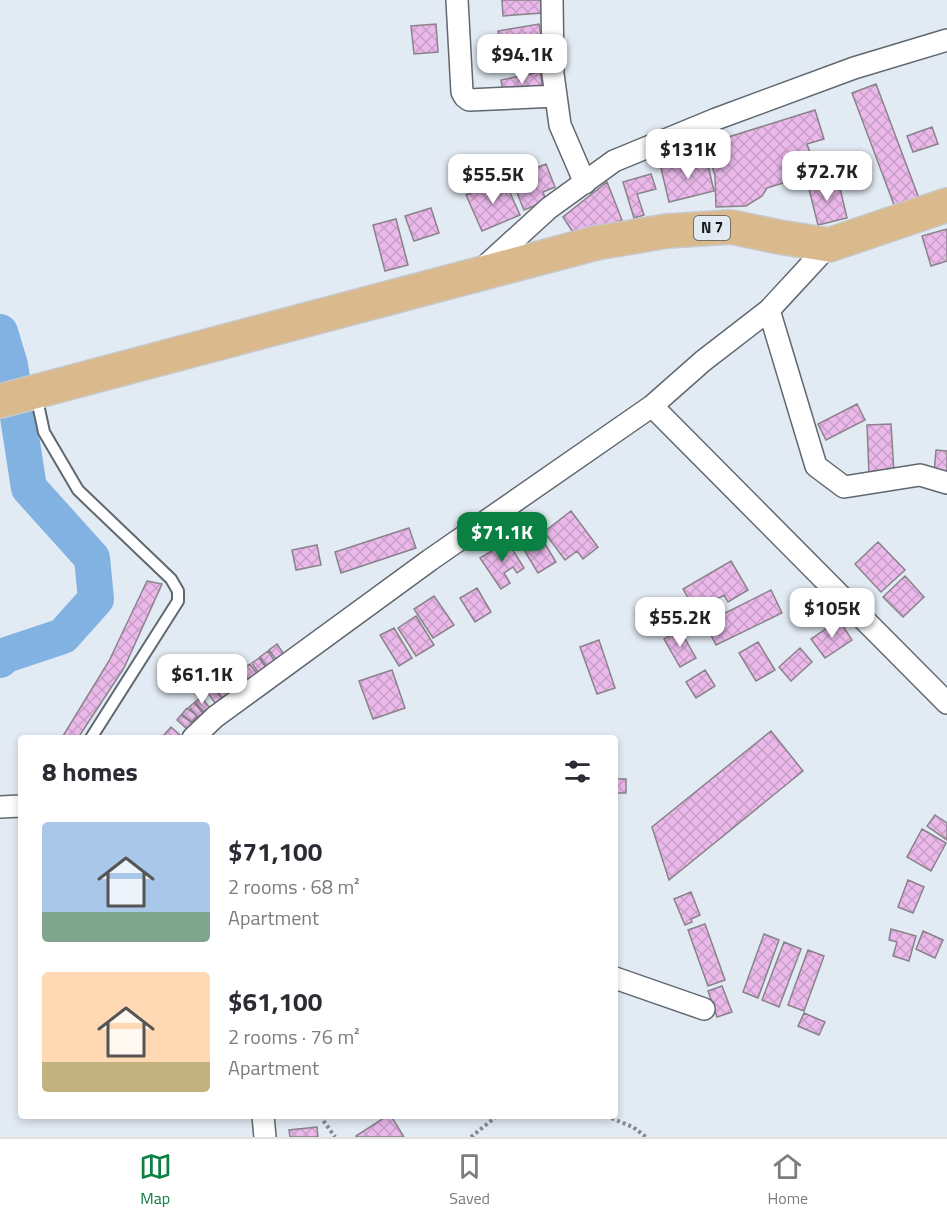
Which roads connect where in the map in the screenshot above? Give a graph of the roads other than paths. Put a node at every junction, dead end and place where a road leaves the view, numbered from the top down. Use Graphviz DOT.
graph roads {
  1 [pos="457,0"];
  2 [pos="552,0"];
  3 [pos="947,40"];
  4 [pos="556,96"];
  5 [pos="585,183"];
  6 [pos="947,205"];
  7 [pos="829,245"];
  8 [pos="474,276"];
  9 [pos="769,310"];
  10 [pos="35,391"];
  11 [pos="0,401"];
  12 [pos="652,406"];
  13 [pos="947,483"];
  14 [pos="947,703"];
  15 [pos="93,735"];
  16 [pos="196,735"];
  17 [pos="18,806"];
  18 [pos="0,807"];
  19 [pos="618,979"];
  20 [pos="704,1009"];
  21 [pos="263,1119"];
  22 [pos="265,1137"];
  1 -- 4 [label="street"];
  2 -- 4 [label="street"];
  3 -- 5 [label="street"];
  4 -- 5 [label="street"];
  5 -- 8 [label="street"];
  6 -- 7 [label="main road, N 7"];
  7 -- 8 [label="main road, N 7"];
  7 -- 9 [label="street"];
  8 -- 10 [label="main road, N 7"];
  9 -- 12 [label="street"];
  9 -- 13 [label="street"];
  10 -- 11 [label="main road, N 7"];
  10 -- 15 [label="lane"];
  12 -- 14 [label="street"];
  12 -- 16 [label="street"];
  17 -- 18 [label="street"];
  19 -- 20 [label="street"];
  21 -- 22 [label="street"];
}
